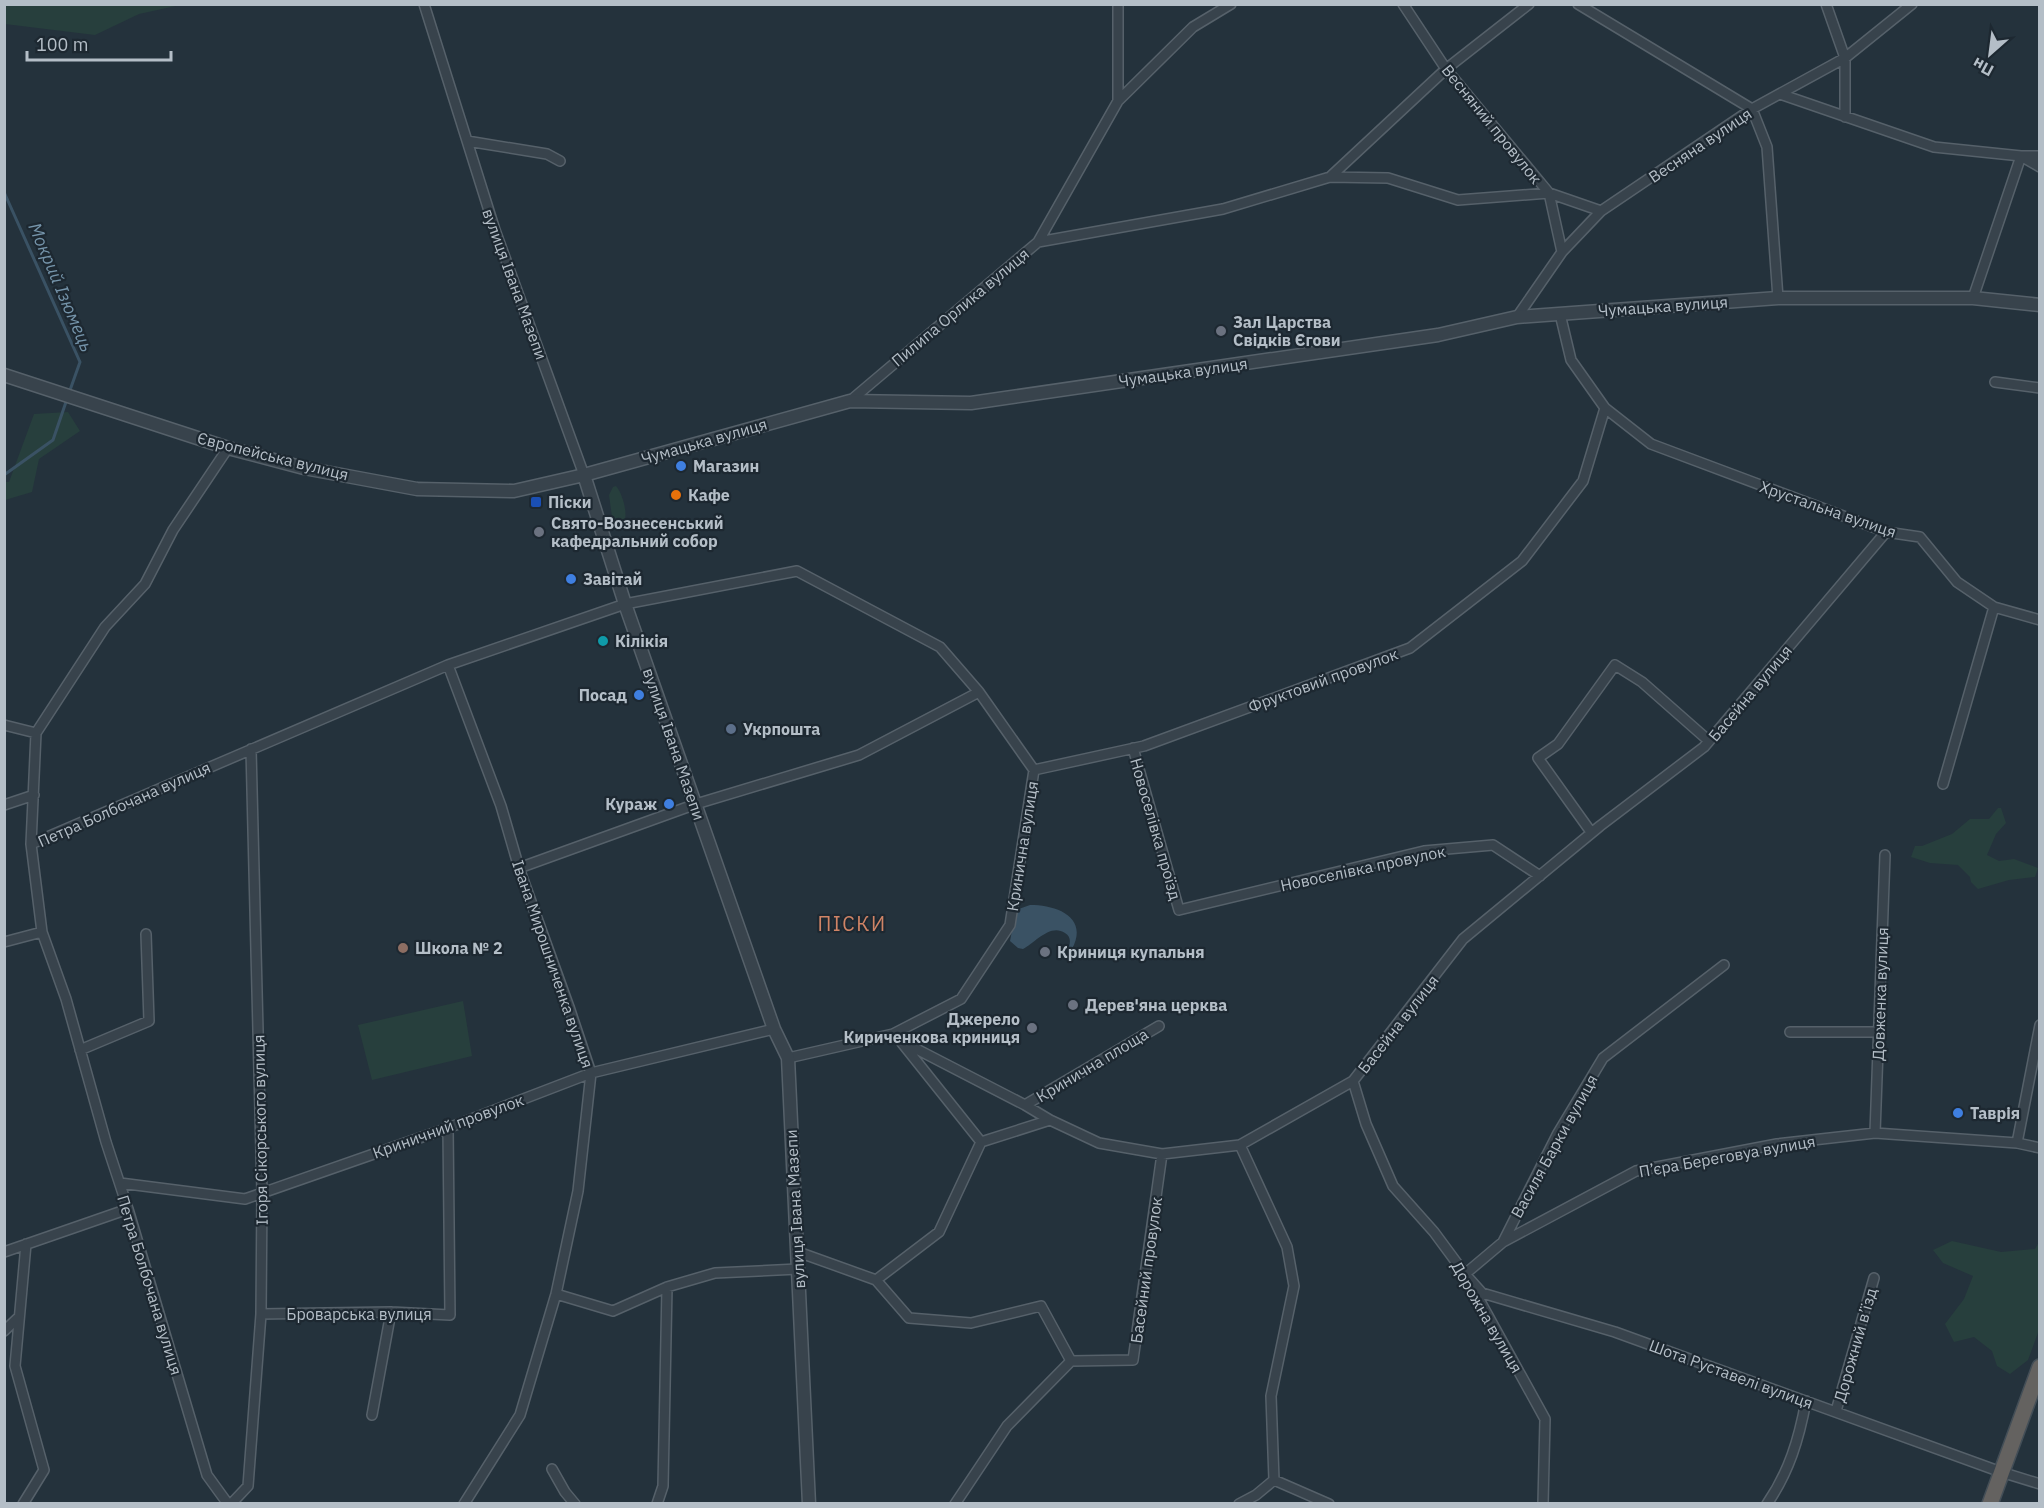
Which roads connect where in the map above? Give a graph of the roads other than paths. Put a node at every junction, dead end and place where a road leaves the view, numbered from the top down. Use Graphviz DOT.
graph roads {
  1 [pos="424,4"];
  2 [pos="1118,4"];
  3 [pos="1231,4"];
  4 [pos="1403,4"];
  5 [pos="1529,4"];
  6 [pos="1578,4"];
  7 [pos="1826,4"];
  8 [pos="1912,4"];
  9 [pos="1845,58"];
  10 [pos="1446,69"];
  11 [pos="1780,94"];
  12 [pos="1118,101"];
  13 [pos="1752,109"];
  14 [pos="1845,117"];
  15 [pos="467,141"];
  16 [pos="2021,156"];
  17 [pos="2040,156"];
  18 [pos="560,161"];
  19 [pos="2040,167"];
  20 [pos="1330,177"];
  21 [pos="1549,193"];
  22 [pos="1601,211"];
  23 [pos="1038,242"];
  24 [pos="1562,252"];
  25 [pos="1778,298"];
  26 [pos="1973,298"];
  27 [pos="2040,305"];
  28 [pos="1560,314"];
  29 [pos="1517,316"];
  30 [pos="4,375"];
  31 [pos="1995,382"];
  32 [pos="2040,388"];
  33 [pos="850,401"];
  34 [pos="1605,408"];
  35 [pos="228,448"];
  36 [pos="584,475"];
  37 [pos="1886,532"];
  38 [pos="625,604"];
  39 [pos="1994,607"];
  40 [pos="2040,620"];
  41 [pos="448,665"];
  42 [pos="979,692"];
  43 [pos="4,725"];
  44 [pos="36,733"];
  45 [pos="1709,741"];
  46 [pos="251,748"];
  47 [pos="1132,748"];
  48 [pos="1034,770"];
  49 [pos="1943,784"];
  50 [pos="34,795"];
  51 [pos="696,804"];
  52 [pos="4,805"];
  53 [pos="1592,832"];
  54 [pos="31,844"];
  55 [pos="1885,855"];
  56 [pos="519,868"];
  57 [pos="1539,876"];
  58 [pos="1179,910"];
  59 [pos="42,932"];
  60 [pos="146,934"];
  61 [pos="4,942"];
  62 [pos="1724,965"];
  63 [pos="2040,1024"];
  64 [pos="1159,1026"];
  65 [pos="774,1029"];
  66 [pos="1790,1032"];
  67 [pos="1878,1032"];
  68 [pos="896,1037"];
  69 [pos="80,1050"];
  70 [pos="788,1058"];
  71 [pos="591,1073"];
  72 [pos="1353,1081"];
  73 [pos="1025,1105"];
  74 [pos="1050,1120"];
  75 [pos="448,1128"];
  76 [pos="1875,1133"];
  77 [pos="981,1142"];
  78 [pos="2017,1143"];
  79 [pos="1240,1145"];
  80 [pos="2040,1149"];
  81 [pos="1162,1155"];
  82 [pos="120,1183"];
  83 [pos="262,1192"];
  84 [pos="128,1209"];
  85 [pos="1503,1242"];
  86 [pos="26,1244"];
  87 [pos="4,1252"];
  88 [pos="798,1252"];
  89 [pos="798,1269"];
  90 [pos="1465,1275"];
  91 [pos="1874,1278"];
  92 [pos="876,1280"];
  93 [pos="667,1287"];
  94 [pos="556,1294"];
  95 [pos="391,1312"];
  96 [pos="261,1314"];
  97 [pos="20,1317"];
  98 [pos="4,1331"];
  99 [pos="1071,1361"];
  100 [pos="2040,1367"];
  101 [pos="1806,1401"];
  102 [pos="1836,1411"];
  103 [pos="372,1414"];
  104 [pos="552,1468"];
  105 [pos="2001,1472"];
  106 [pos="1274,1480"];
  107 [pos="2040,1484"];
  108 [pos="23,1503"];
  109 [pos="230,1503"];
  110 [pos="464,1503"];
  111 [pos="575,1503"];
  112 [pos="657,1503"];
  113 [pos="809,1503"];
  114 [pos="955,1503"];
  115 [pos="1239,1503"];
  116 [pos="1329,1503"];
  117 [pos="1543,1503"];
  118 [pos="1767,1503"];
  119 [pos="1990,1503"];
  1 -- 15 [label="street, вулиця Івана Мазепи"];
  2 -- 12 [label="street, Пилипа Орлика вулиця"];
  3 -- 12 [label="street"];
  4 -- 10 [label="street, Весняний провулок"];
  5 -- 10 [label="street"];
  6 -- 13 [label="street"];
  7 -- 9 [label="street"];
  8 -- 9 [label="street, Весняна вулиця"];
  9 -- 11 [label="street, Весняна вулиця"];
  9 -- 14 [label="street"];
  10 -- 20 [label="street"];
  10 -- 21 [label="street, Весняний провулок"];
  11 -- 13 [label="street, Весняна вулиця"];
  11 -- 14 [label="street"];
  12 -- 23 [label="street, Пилипа Орлика вулиця"];
  13 -- 22 [label="street, Весняна вулиця"];
  13 -- 25 [label="street"];
  14 -- 16 [label="street"];
  15 -- 18 [label="street"];
  15 -- 36 [label="street, вулиця Івана Мазепи"];
  16 -- 17 [label="street"];
  16 -- 19 [label="street"];
  16 -- 26 [label="street"];
  20 -- 21 [label="street"];
  20 -- 23 [label="street"];
  21 -- 22 [label="street"];
  21 -- 24 [label="street, Весняний провулок"];
  22 -- 24 [label="street, Весняна вулиця"];
  23 -- 33 [label="street, Пилипа Орлика вулиця"];
  24 -- 29 [label="street, Весняна вулиця"];
  25 -- 26 [label="street, Чумацька вулиця"];
  25 -- 28 [label="street, Чумацька вулиця"];
  26 -- 27 [label="street, Чумацька вулиця"];
  28 -- 29 [label="street, Чумацька вулиця"];
  28 -- 34 [label="street, Хрустальна вулиця"];
  29 -- 33 [label="street, Чумацька вулиця"];
  30 -- 35 [label="street, Європейська вулиця"];
  31 -- 32 [label="street"];
  33 -- 36 [label="street, Чумацька вулиця"];
  34 -- 37 [label="street, Хрустальна вулиця"];
  34 -- 47 [label="street, Фруктовий провулок"];
  35 -- 36 [label="street, Європейська вулиця"];
  35 -- 44 [label="street"];
  36 -- 38 [label="street, вулиця Івана Мазепи"];
  37 -- 39 [label="street, Хрустальна вулиця"];
  37 -- 45 [label="street, Басейна вулиця"];
  38 -- 41 [label="street, Петра Болбочана вулиця"];
  38 -- 42 [label="street, Кринична вулиця"];
  38 -- 51 [label="street, вулиця Івана Мазепи"];
  39 -- 40 [label="street, Хрустальна вулиця"];
  39 -- 49 [label="street"];
  41 -- 46 [label="street, Петра Болбочана вулиця"];
  41 -- 56 [label="street, Івана Мирошниченка вулиця"];
  42 -- 48 [label="street, Кринична вулиця"];
  42 -- 51 [label="street"];
  43 -- 44 [label="street"];
  44 -- 50 [label="street"];
  45 -- 53 [label="street, Басейна вулиця"];
  45 -- 53 [label="street"];
  46 -- 54 [label="street, Петра Болбочана вулиця"];
  46 -- 83 [label="street, Ігоря Сікорського вулиця"];
  47 -- 48 [label="street, Фруктовий провулок"];
  47 -- 58 [label="street, Новоселівка проїзд"];
  48 -- 68 [label="street, Кринична вулиця"];
  50 -- 52 [label="street"];
  50 -- 54 [label="street"];
  51 -- 56 [label="street"];
  51 -- 65 [label="street, вулиця Івана Мазепи"];
  53 -- 57 [label="street, Басейна вулиця"];
  54 -- 59 [label="street, Петра Болбочана вулиця"];
  55 -- 67 [label="street, Довженка вулиця"];
  56 -- 71 [label="street, Івана Мирошниченка вулиця"];
  57 -- 58 [label="street, Новоселівка провулок"];
  57 -- 72 [label="street, Басейна вулиця"];
  59 -- 61 [label="street"];
  59 -- 69 [label="street, Петра Болбочана вулиця"];
  60 -- 69 [label="street"];
  62 -- 85 [label="street, Василя Барки вулиця"];
  63 -- 78 [label="street"];
  64 -- 73 [label="street, Кринична площа"];
  65 -- 70 [label="street, вулиця Івана Мазепи"];
  65 -- 71 [label="street, Криничний провулок"];
  66 -- 67 [label="street"];
  67 -- 76 [label="street, Довженка вулиця"];
  68 -- 70 [label="street, Кринична вулиця"];
  68 -- 73 [label="street, Кринична площа"];
  68 -- 77 [label="street"];
  69 -- 82 [label="street, Петра Болбочана вулиця"];
  70 -- 88 [label="street, вулиця Івана Мазепи"];
  71 -- 75 [label="street, Криничний провулок"];
  71 -- 94 [label="street, Івана Мирошниченка вулиця"];
  72 -- 79 [label="street, Басейна вулиця"];
  72 -- 90 [label="street, Дорожна вулиця"];
  73 -- 74 [label="street, Кринична площа"];
  74 -- 77 [label="street"];
  74 -- 81 [label="street, Басейна вулиця"];
  75 -- 83 [label="street, Криничний провулок"];
  75 -- 95 [label="street, Броварська вулиця"];
  76 -- 78 [label="street, П’єра Береговуа вулиця"];
  76 -- 85 [label="street, П’єра Береговуа вулиця"];
  77 -- 92 [label="street"];
  78 -- 80 [label="street, П’єра Береговуа вулиця"];
  79 -- 81 [label="street, Басейна вулиця"];
  79 -- 106 [label="street"];
  81 -- 99 [label="street, Басейний провулок"];
  82 -- 83 [label="street, Криничний провулок"];
  82 -- 84 [label="street, Петра Болбочана вулиця"];
  83 -- 96 [label="street, Ігоря Сікорського вулиця"];
  84 -- 86 [label="street"];
  84 -- 109 [label="street, Петра Болбочана вулиця"];
  85 -- 90 [label="street, П’єра Береговуа вулиця"];
  86 -- 87 [label="street"];
  86 -- 97 [label="street"];
  88 -- 89 [label="street, вулиця Івана Мазепи"];
  88 -- 92 [label="street"];
  89 -- 93 [label="street"];
  89 -- 113 [label="street, вулиця Івана Мазепи"];
  90 -- 101 [label="street, Шота Руставелі вулиця"];
  90 -- 117 [label="street, Дорожна вулиця"];
  91 -- 102 [label="street, Дорожний в’їзд"];
  92 -- 99 [label="street"];
  93 -- 94 [label="street"];
  93 -- 112 [label="street"];
  94 -- 110 [label="street, Івана Мирошниченка вулиця"];
  95 -- 96 [label="street, Броварська вулиця"];
  95 -- 103 [label="street"];
  96 -- 109 [label="street, Ігоря Сікорського вулиця"];
  97 -- 98 [label="street"];
  97 -- 108 [label="street"];
  99 -- 114 [label="street"];
  100 -- 105 [label="highway"];
  101 -- 102 [label="street, Шота Руставелі вулиця"];
  101 -- 118 [label="street"];
  102 -- 105 [label="street, Шота Руставелі вулиця"];
  104 -- 111 [label="street"];
  105 -- 107 [label="street, Шота Руставелі вулиця"];
  105 -- 119 [label="highway"];
  106 -- 115 [label="street"];
  106 -- 116 [label="street"];
}
